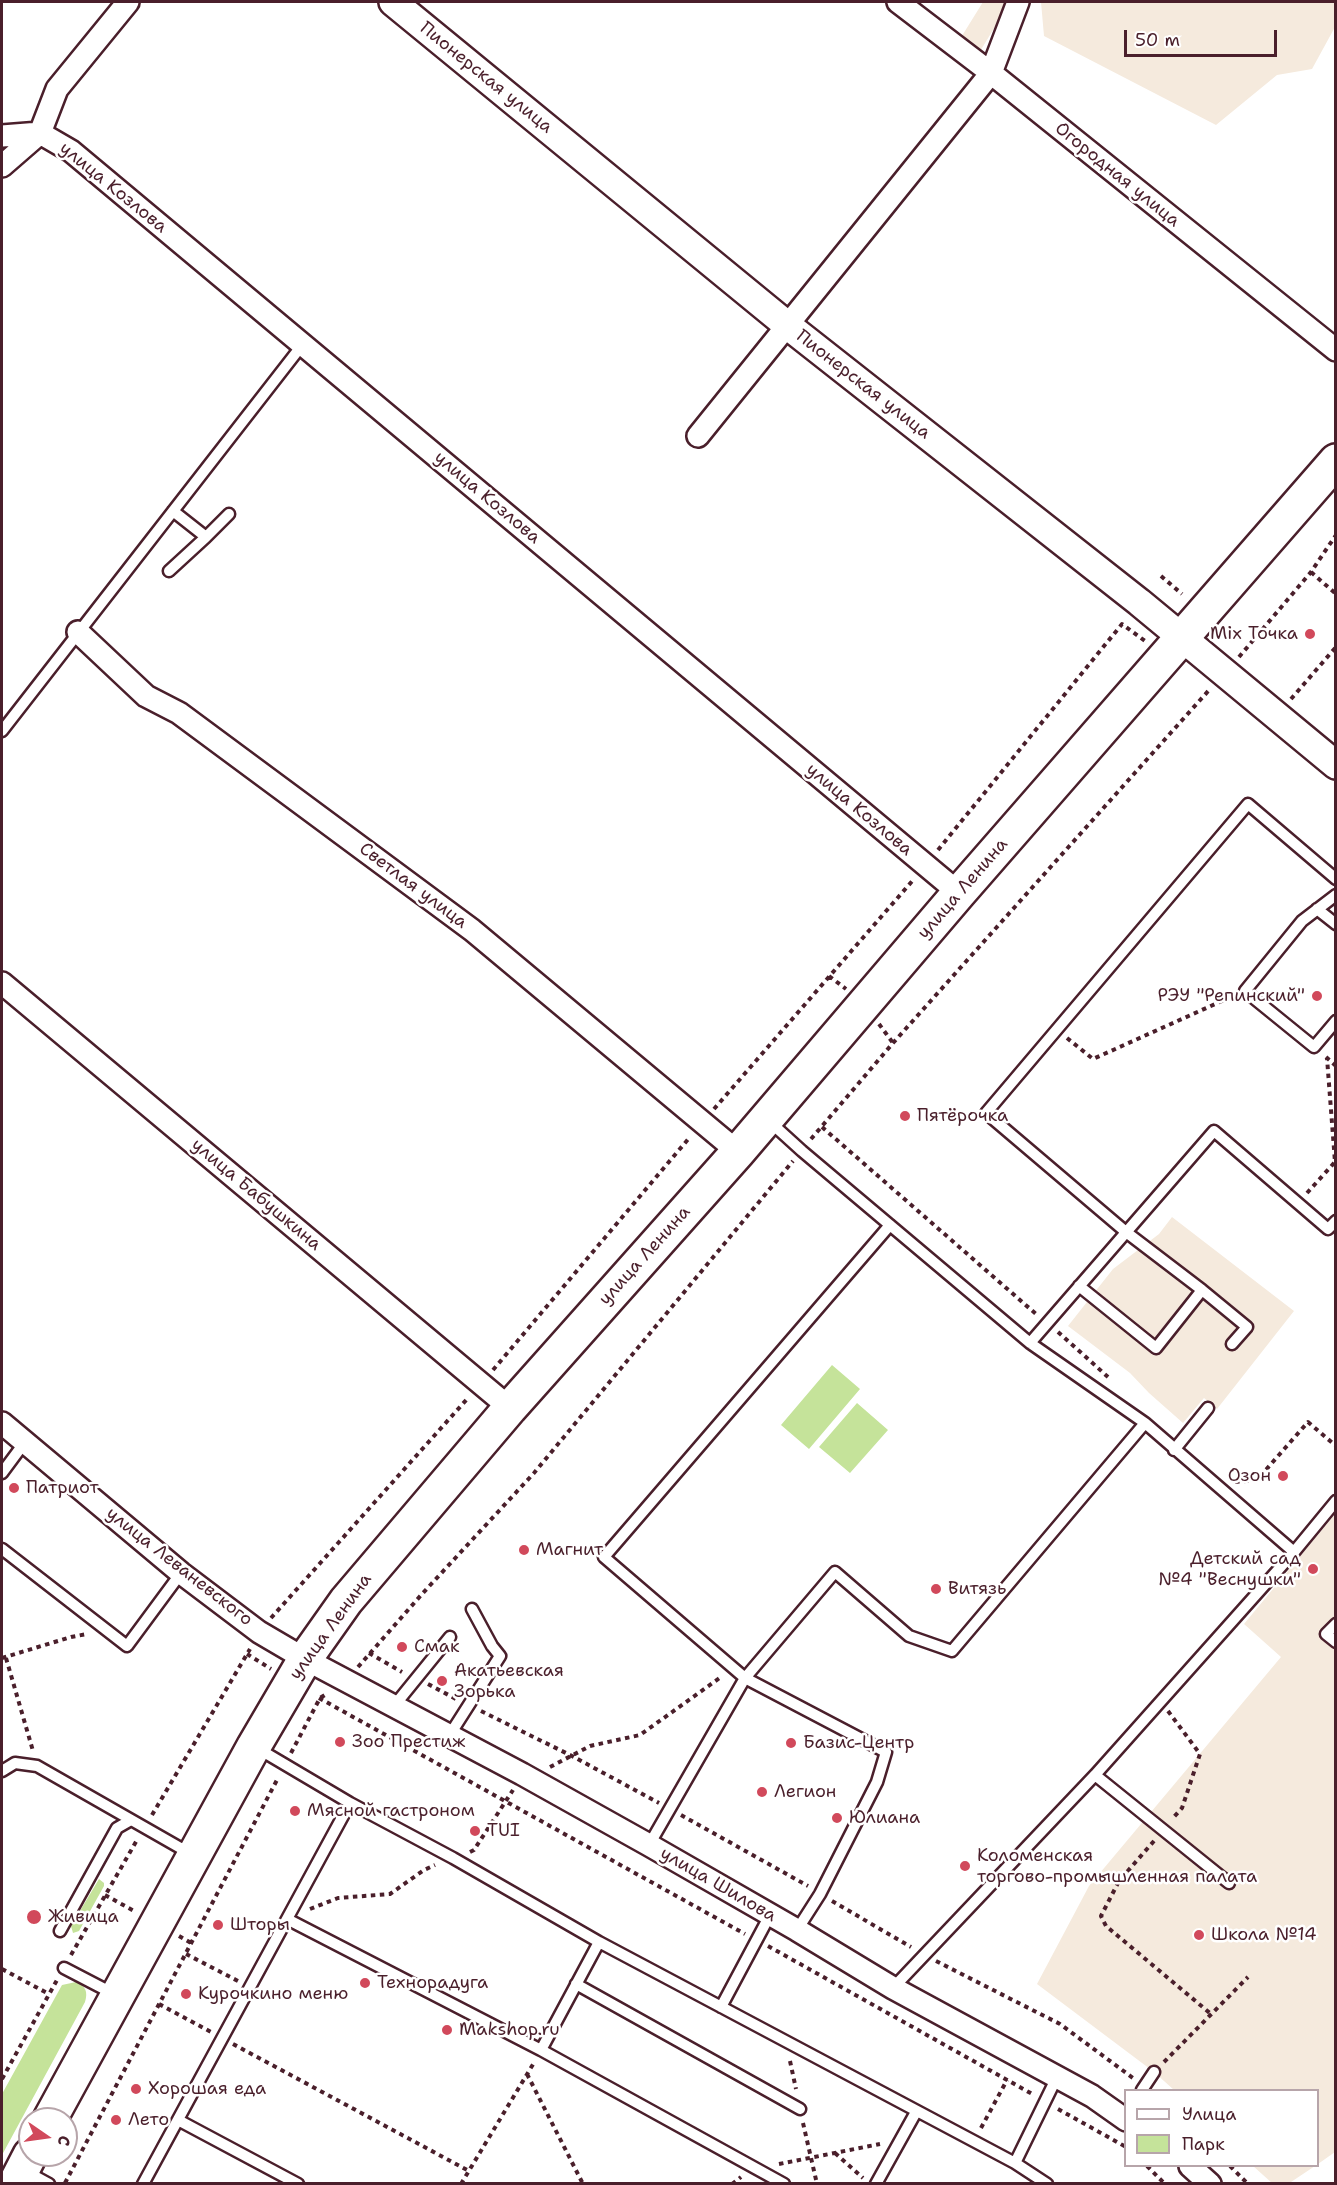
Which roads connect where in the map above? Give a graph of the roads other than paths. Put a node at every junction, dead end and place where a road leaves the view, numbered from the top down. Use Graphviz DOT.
graph roads {
  1 [pos="128,2"];
  2 [pos="393,2"];
  3 [pos="898,2"];
  4 [pos="1018,2"];
  5 [pos="991,73"];
  6 [pos="40,133"];
  7 [pos="2,136"];
  8 [pos="2,166"];
  9 [pos="787,325"];
  10 [pos="303,344"];
  11 [pos="1335,350"];
  12 [pos="698,435"];
  13 [pos="1335,461"];
  14 [pos="174,511"];
  15 [pos="229,514"];
  16 [pos="206,537"];
  17 [pos="169,571"];
  18 [pos="78,632"];
  19 [pos="1182,638"];
  20 [pos="2,730"];
  21 [pos="1335,765"];
  22 [pos="1335,879"];
  23 [pos="959,893"];
  24 [pos="1335,895"];
  25 [pos="1317,909"];
  26 [pos="1335,924"];
  27 [pos="2,983"];
  28 [pos="1335,1021"];
  29 [pos="767,1119"];
  30 [pos="738,1152"];
  31 [pos="1335,1221"];
  32 [pos="890,1225"];
  33 [pos="1126,1232"];
  34 [pos="1079,1286"];
  35 [pos="1202,1290"];
  36 [pos="1030,1343"];
  37 [pos="1232,1344"];
  38 [pos="510,1408"];
  39 [pos="1208,1408"];
  40 [pos="2,1423"];
  41 [pos="1145,1423"];
  42 [pos="25,1442"];
  43 [pos="1174,1450"];
  44 [pos="2,1473"];
  45 [pos="1335,1501"];
  46 [pos="2,1549"];
  47 [pos="1294,1552"];
  48 [pos="181,1573"];
  49 [pos="472,1609"];
  50 [pos="1335,1624"];
  51 [pos="450,1636"];
  52 [pos="1335,1642"];
  53 [pos="291,1666"];
  54 [pos="745,1678"];
  55 [pos="394,1706"];
  56 [pos="449,1736"];
  57 [pos="254,1746"];
  58 [pos="2,1771"];
  59 [pos="1095,1776"];
  60 [pos="350,1803"];
  61 [pos="131,1820"];
  62 [pos="649,1845"];
  63 [pos="194,1856"];
  64 [pos="1229,1883"];
  65 [pos="770,1915"];
  66 [pos="287,1919"];
  67 [pos="797,1930"];
  68 [pos="60,1931"];
  69 [pos="599,1942"];
  70 [pos="64,1968"];
  71 [pos="576,1984"];
  72 [pos="893,1988"];
  73 [pos="117,1996"];
  74 [pos="721,2007"];
  75 [pos="541,2050"];
  76 [pos="1154,2072"];
  77 [pos="1057,2077"];
  78 [pos="1143,2088"];
  79 [pos="57,2107"];
  80 [pos="800,2109"];
  81 [pos="916,2112"];
  82 [pos="1124,2116"];
  83 [pos="178,2120"];
  84 [pos="1015,2163"];
  85 [pos="1191,2167"];
  86 [pos="142,2184"];
  87 [pos="298,2184"];
  88 [pos="784,2184"];
  89 [pos="876,2184"];
  90 [pos="1047,2184"];
  91 [pos="1210,2184"];
  1 -- 6 [label="street"];
  2 -- 9 [label="street, Пионерская улица"];
  3 -- 5 [label="street, Огородная улица"];
  4 -- 5 [label="street"];
  5 -- 9 [label="street"];
  5 -- 11 [label="street, Огородная улица"];
  6 -- 7 [label="street, улица Козлова"];
  6 -- 8 [label="street"];
  6 -- 10 [label="street, улица Козлова"];
  9 -- 12 [label="street"];
  9 -- 19 [label="street, Пионерская улица"];
  10 -- 14 [label="lane"];
  10 -- 23 [label="street, улица Козлова"];
  13 -- 19 [label="main road, улица Ленина"];
  14 -- 16 [label="lane"];
  14 -- 18 [label="lane"];
  15 -- 16 [label="lane"];
  16 -- 17 [label="lane"];
  18 -- 20 [label="lane"];
  18 -- 30 [label="street, Светлая улица"];
  19 -- 21 [label="street, Пионерская улица"];
  19 -- 23 [label="main road, улица Ленина"];
  22 -- 33 [label="lane"];
  23 -- 29 [label="main road, улица Ленина"];
  24 -- 25 [label="lane"];
  25 -- 26 [label="lane"];
  25 -- 28 [label="lane"];
  27 -- 38 [label="street, улица Бабушкина"];
  29 -- 30 [label="main road, улица Ленина"];
  29 -- 32 [label="lane"];
  30 -- 38 [label="main road, улица Ленина"];
  31 -- 33 [label="lane"];
  32 -- 36 [label="lane"];
  32 -- 54 [label="lane"];
  33 -- 34 [label="lane"];
  33 -- 35 [label="lane"];
  34 -- 35 [label="lane"];
  34 -- 36 [label="lane"];
  35 -- 37 [label="lane"];
  36 -- 41 [label="lane"];
  38 -- 53 [label="main road, улица Ленина"];
  39 -- 43 [label="lane"];
  40 -- 42 [label="street, улица Леваневского"];
  41 -- 43 [label="lane"];
  41 -- 54 [label="lane"];
  42 -- 44 [label="lane"];
  42 -- 48 [label="street, улица Леваневского"];
  43 -- 47 [label="lane"];
  45 -- 47 [label="lane"];
  46 -- 48 [label="lane"];
  47 -- 59 [label="lane"];
  48 -- 53 [label="street, улица Леваневского"];
  49 -- 56 [label="lane"];
  50 -- 52 [label="lane"];
  51 -- 55 [label="lane"];
  53 -- 55 [label="street, улица Шилова"];
  53 -- 57 [label="main road, улица Ленина"];
  54 -- 62 [label="lane"];
  54 -- 67 [label="lane"];
  55 -- 56 [label="street, улица Шилова"];
  56 -- 62 [label="street, улица Шилова"];
  57 -- 60 [label="lane"];
  57 -- 63 [label="main road, улица Ленина"];
  58 -- 61 [label="lane"];
  59 -- 64 [label="lane"];
  59 -- 72 [label="lane"];
  60 -- 66 [label="lane"];
  60 -- 69 [label="lane"];
  61 -- 63 [label="lane"];
  61 -- 68 [label="lane"];
  62 -- 65 [label="street, улица Шилова"];
  63 -- 73 [label="main road, улица Ленина"];
  65 -- 67 [label="street, улица Шилова"];
  65 -- 74 [label="lane"];
  66 -- 75 [label="lane"];
  66 -- 83 [label="lane"];
  67 -- 72 [label="street, улица Шилова"];
  69 -- 71 [label="lane"];
  69 -- 74 [label="lane"];
  70 -- 73 [label="lane"];
  71 -- 75 [label="lane"];
  71 -- 80 [label="lane"];
  72 -- 77 [label="street, улица Шилова"];
  73 -- 79 [label="main road, улица Ленина"];
  74 -- 81 [label="lane"];
  75 -- 88 [label="lane"];
  76 -- 78 [label="lane"];
  77 -- 82 [label="street, улица Шилова"];
  77 -- 84 [label="lane"];
  81 -- 84 [label="lane"];
  81 -- 89 [label="lane"];
  83 -- 86 [label="lane"];
  83 -- 87 [label="lane"];
  84 -- 90 [label="lane"];
  85 -- 91 [label="street"];
}
